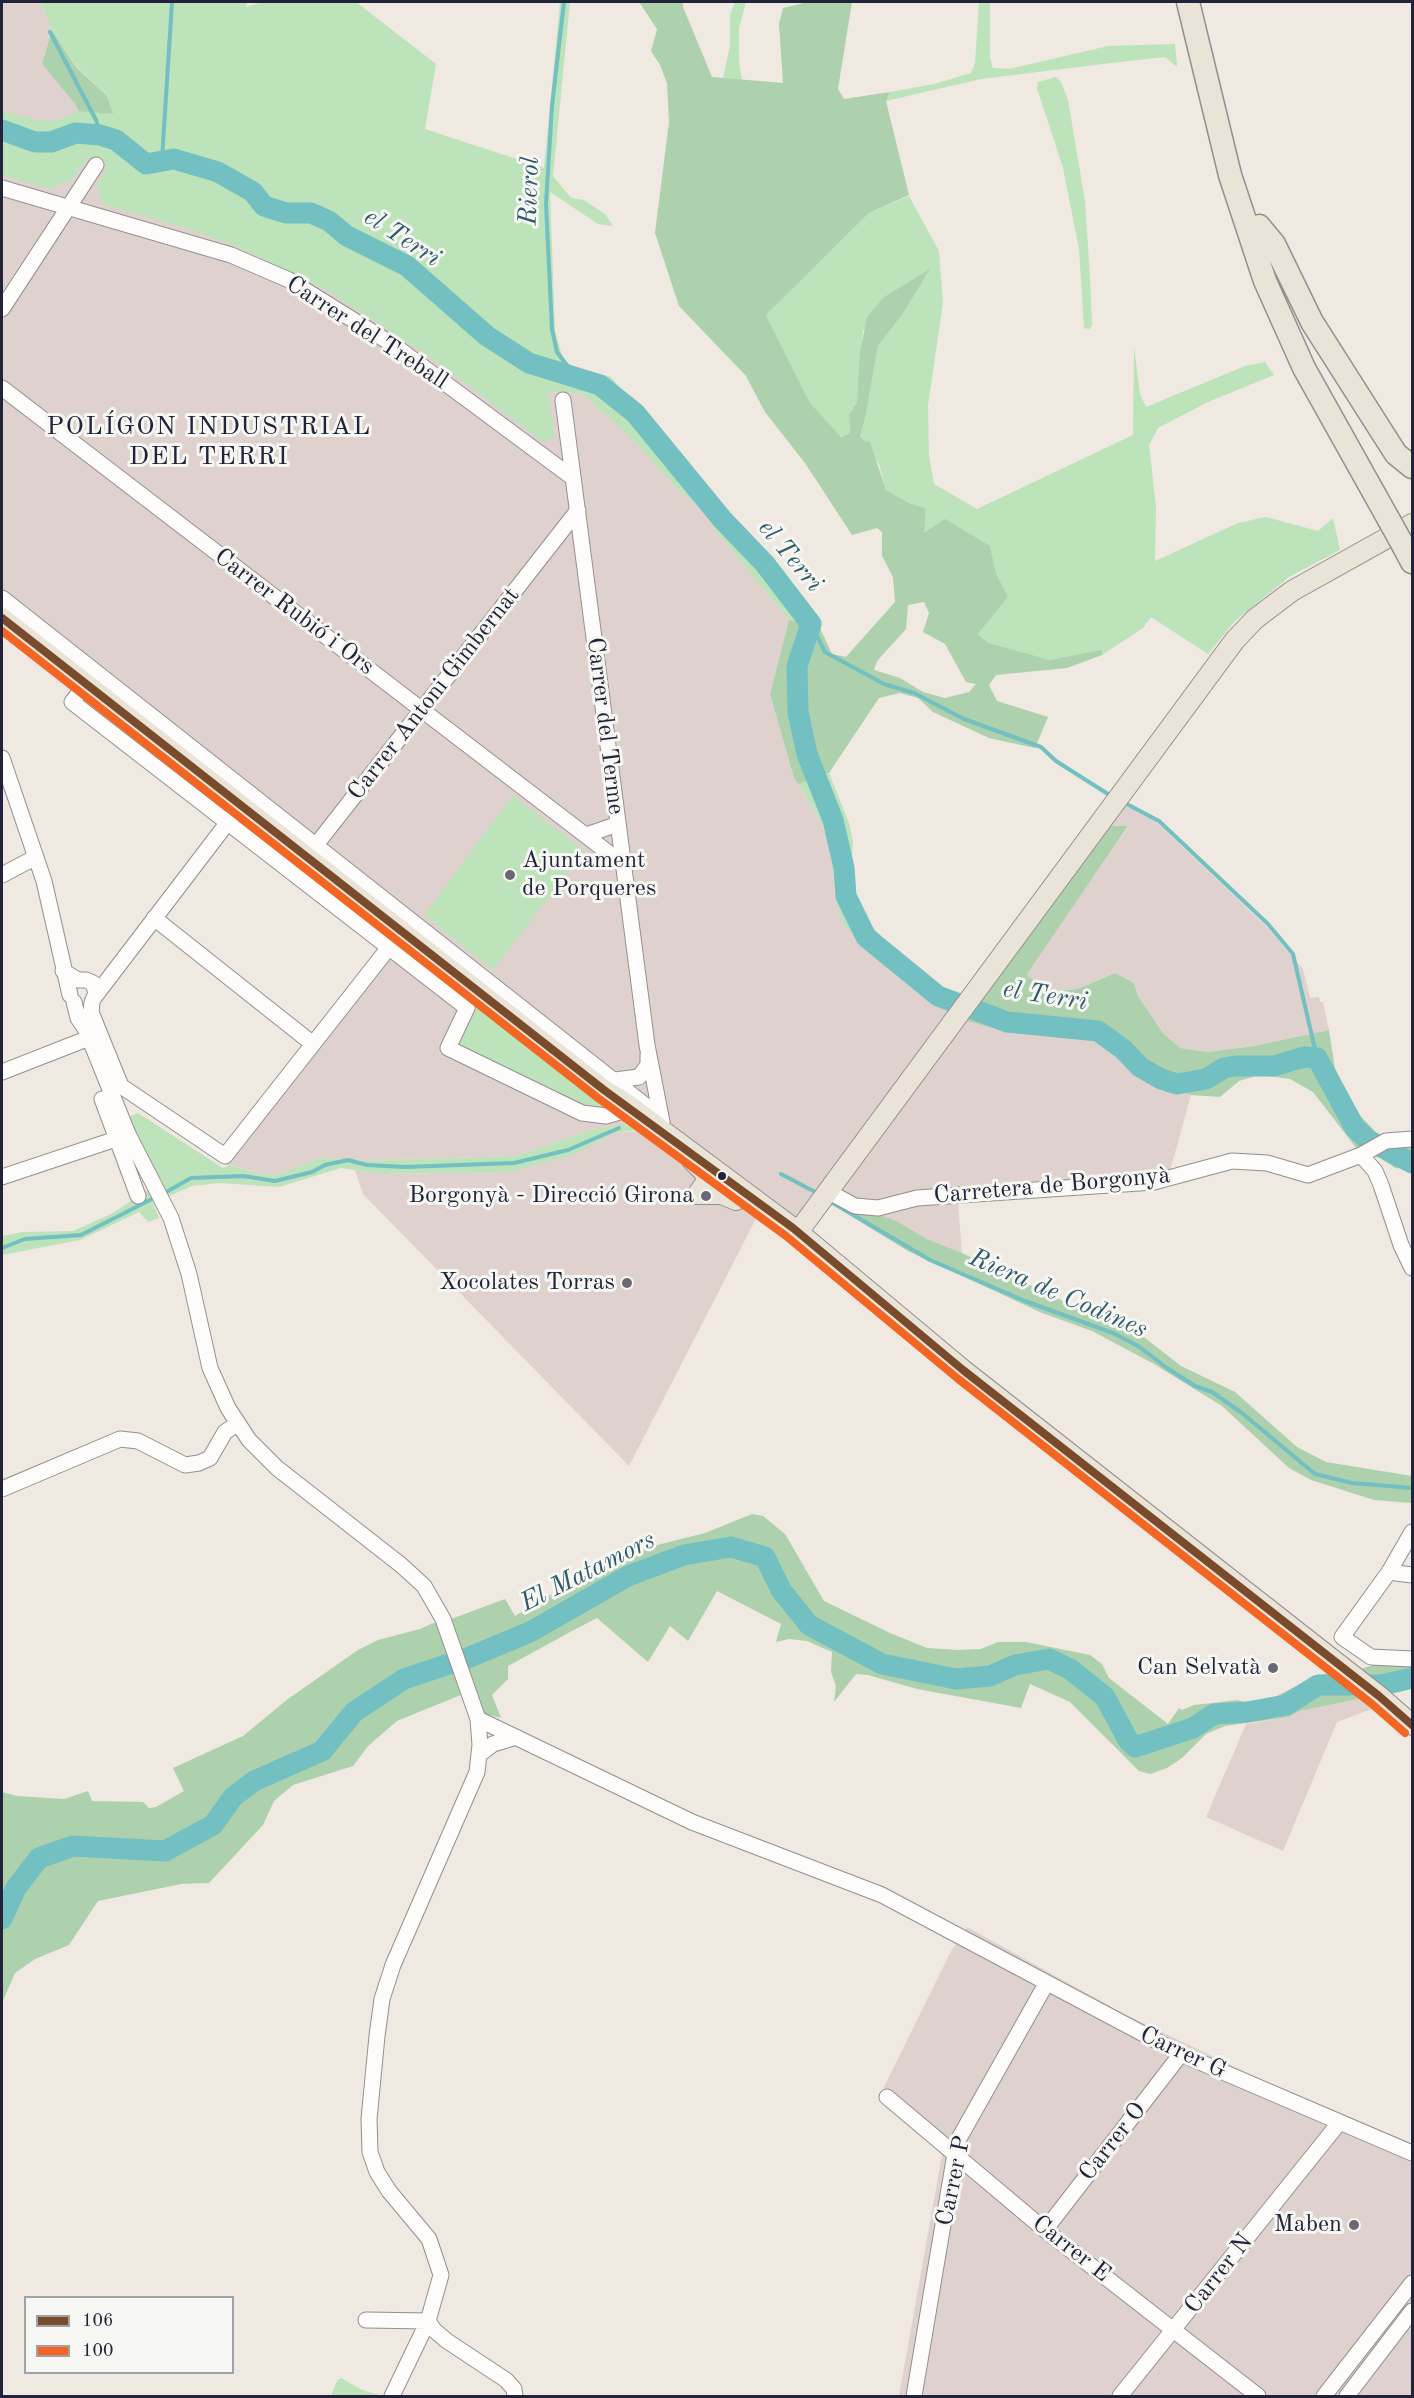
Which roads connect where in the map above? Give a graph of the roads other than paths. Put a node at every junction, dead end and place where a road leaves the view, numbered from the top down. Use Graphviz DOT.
graph roads {
  1 [pos="1188,2"];
  2 [pos="1203,2"];
  3 [pos="96,165"];
  4 [pos="2,188"];
  5 [pos="68,206"];
  6 [pos="1259,226"];
  7 [pos="2,309"];
  8 [pos="2,388"];
  9 [pos="563,400"];
  10 [pos="1413,467"];
  11 [pos="573,478"];
  12 [pos="578,510"];
  13 [pos="1400,520"];
  14 [pos="582,541"];
  15 [pos="553,544"];
  16 [pos="1410,549"];
  17 [pos="2,598"];
  18 [pos="2,618"];
  19 [pos="86,684"];
  20 [pos="422,710"];
  21 [pos="2,758"];
  22 [pos="241,805"];
  23 [pos="227,822"];
  24 [pos="618,824"];
  25 [pos="586,835"];
  26 [pos="316,845"];
  27 [pos="36,857"];
  28 [pos="623,864"];
  29 [pos="2,874"];
  30 [pos="154,918"];
  31 [pos="402,931"];
  32 [pos="389,948"];
  33 [pos="117,964"];
  34 [pos="63,971"];
  35 [pos="82,980"];
  36 [pos="84,1000"];
  37 [pos="85,1037"];
  38 [pos="313,1044"];
  39 [pos="648,1052"];
  40 [pos="2,1072"];
  41 [pos="609,1085"];
  42 [pos="623,1112"];
  43 [pos="663,1125"];
  44 [pos="122,1137"];
  45 [pos="1413,1139"];
  46 [pos="1361,1155"];
  47 [pos="2,1177"];
  48 [pos="705,1184"];
  49 [pos="138,1196"];
  50 [pos="823,1199"];
  51 [pos="748,1205"];
  52 [pos="801,1231"];
  53 [pos="1413,1268"];
  54 [pos="866,1300"];
  55 [pos="963,1370"];
  56 [pos="237,1424"];
  57 [pos="2,1489"];
  58 [pos="1413,1532"];
  59 [pos="1389,1572"];
  60 [pos="1413,1575"];
  61 [pos="1342,1637"];
  62 [pos="1326,1654"];
  63 [pos="1413,1659"];
  64 [pos="477,1712"];
  65 [pos="1409,1721"];
  66 [pos="516,1737"];
  67 [pos="480,1754"];
  68 [pos="1046,1984"];
  69 [pos="1181,2054"];
  70 [pos="887,2097"];
  71 [pos="1339,2123"];
  72 [pos="1413,2153"];
  73 [pos="955,2154"];
  74 [pos="1045,2230"];
  75 [pos="1413,2283"];
  76 [pos="1413,2311"];
  77 [pos="366,2320"];
  78 [pos="428,2321"];
  79 [pos="1175,2329"];
  80 [pos="392,2397"];
  81 [pos="515,2397"];
  82 [pos="914,2397"];
  83 [pos="1120,2397"];
  84 [pos="1258,2397"];
  85 [pos="1324,2397"];
  86 [pos="1347,2397"];
  1 -- 13 [label="highway"];
  2 -- 6 [label="highway"];
  3 -- 5 [label="street"];
  4 -- 5 [label="street, Carrer del Treball"];
  5 -- 7 [label="street"];
  5 -- 11 [label="street, Carrer del Treball"];
  6 -- 10 [label="highway"];
  6 -- 13 [label="highway"];
  8 -- 20 [label="street, Carrer Rubió i Ors"];
  9 -- 11 [label="street, Carrer del Terme"];
  11 -- 12 [label="street, Carrer del Terme"];
  12 -- 14 [label="street, Carrer del Terme"];
  12 -- 15 [label="street, Carrer Antoni Gimbernat"];
  13 -- 16 [label="highway, bridge"];
  13 -- 50 [label="main road"];
  14 -- 15 [label="street"];
  14 -- 24 [label="street, Carrer del Terme"];
  15 -- 20 [label="street, Carrer Antoni Gimbernat"];
  17 -- 26 [label="street"];
  18 -- 19 [label="main road"];
  19 -- 22 [label="main road"];
  19 -- 23 [label="street"];
  20 -- 25 [label="street, Carrer Rubió i Ors"];
  20 -- 26 [label="street, Carrer Antoni Gimbernat"];
  21 -- 27 [label="street"];
  22 -- 23 [label="street"];
  22 -- 31 [label="main road"];
  23 -- 30 [label="street"];
  23 -- 32 [label="street"];
  24 -- 25 [label="street"];
  24 -- 28 [label="street, Carrer del Terme"];
  25 -- 28 [label="street, Carrer Rubió i Ors"];
  26 -- 41 [label="street"];
  27 -- 29 [label="street"];
  27 -- 34 [label="street"];
  28 -- 39 [label="street, Carrer del Terme"];
  30 -- 33 [label="street"];
  30 -- 38 [label="street"];
  31 -- 32 [label="street"];
  31 -- 41 [label="main road"];
  32 -- 38 [label="street"];
  32 -- 42 [label="street"];
  33 -- 35 [label="street"];
  33 -- 36 [label="street"];
  34 -- 35 [label="street"];
  34 -- 36 [label="street"];
  35 -- 36 [label="street"];
  35 -- 36 [label="street"];
  36 -- 37 [label="street"];
  36 -- 38 [label="street"];
  37 -- 40 [label="street"];
  37 -- 44 [label="street"];
  39 -- 41 [label="street"];
  39 -- 43 [label="street, Carrer del Terme"];
  41 -- 42 [label="main road"];
  41 -- 43 [label="main road"];
  42 -- 48 [label="main road"];
  43 -- 48 [label="main road"];
  43 -- 51 [label="main road"];
  44 -- 47 [label="street"];
  44 -- 49 [label="street"];
  44 -- 56 [label="street"];
  45 -- 46 [label="street, Carretera de Borgonyà"];
  46 -- 50 [label="street, Carretera de Borgonyà"];
  46 -- 53 [label="street"];
  48 -- 51 [label="main road"];
  48 -- 51 [label="main road"];
  50 -- 52 [label="main road"];
  51 -- 52 [label="main road"];
  51 -- 54 [label="main road"];
  52 -- 54 [label="main road"];
  52 -- 55 [label="main road"];
  54 -- 55 [label="main road"];
  55 -- 62 [label="main road"];
  56 -- 57 [label="street"];
  56 -- 64 [label="street"];
  58 -- 59 [label="street"];
  59 -- 60 [label="street"];
  59 -- 61 [label="street"];
  61 -- 62 [label="street"];
  61 -- 63 [label="street"];
  62 -- 65 [label="main road"];
  64 -- 66 [label="street, Carrer G"];
  64 -- 67 [label="street"];
  66 -- 67 [label="street"];
  66 -- 68 [label="street, Carrer G"];
  67 -- 78 [label="street"];
  68 -- 69 [label="street, Carrer G"];
  68 -- 73 [label="street, Carrer P"];
  69 -- 71 [label="street, Carrer G"];
  69 -- 74 [label="street, Carrer O"];
  70 -- 73 [label="street, Carrer E"];
  71 -- 72 [label="street, Carrer G"];
  71 -- 79 [label="street, Carrer N"];
  73 -- 74 [label="street, Carrer E"];
  73 -- 82 [label="street, Carrer P"];
  74 -- 79 [label="street, Carrer E"];
  75 -- 85 [label="street"];
  76 -- 86 [label="street"];
  77 -- 78 [label="street"];
  78 -- 80 [label="street"];
  78 -- 81 [label="street"];
  79 -- 83 [label="street, Carrer N"];
  79 -- 84 [label="street, Carrer E"];
}
